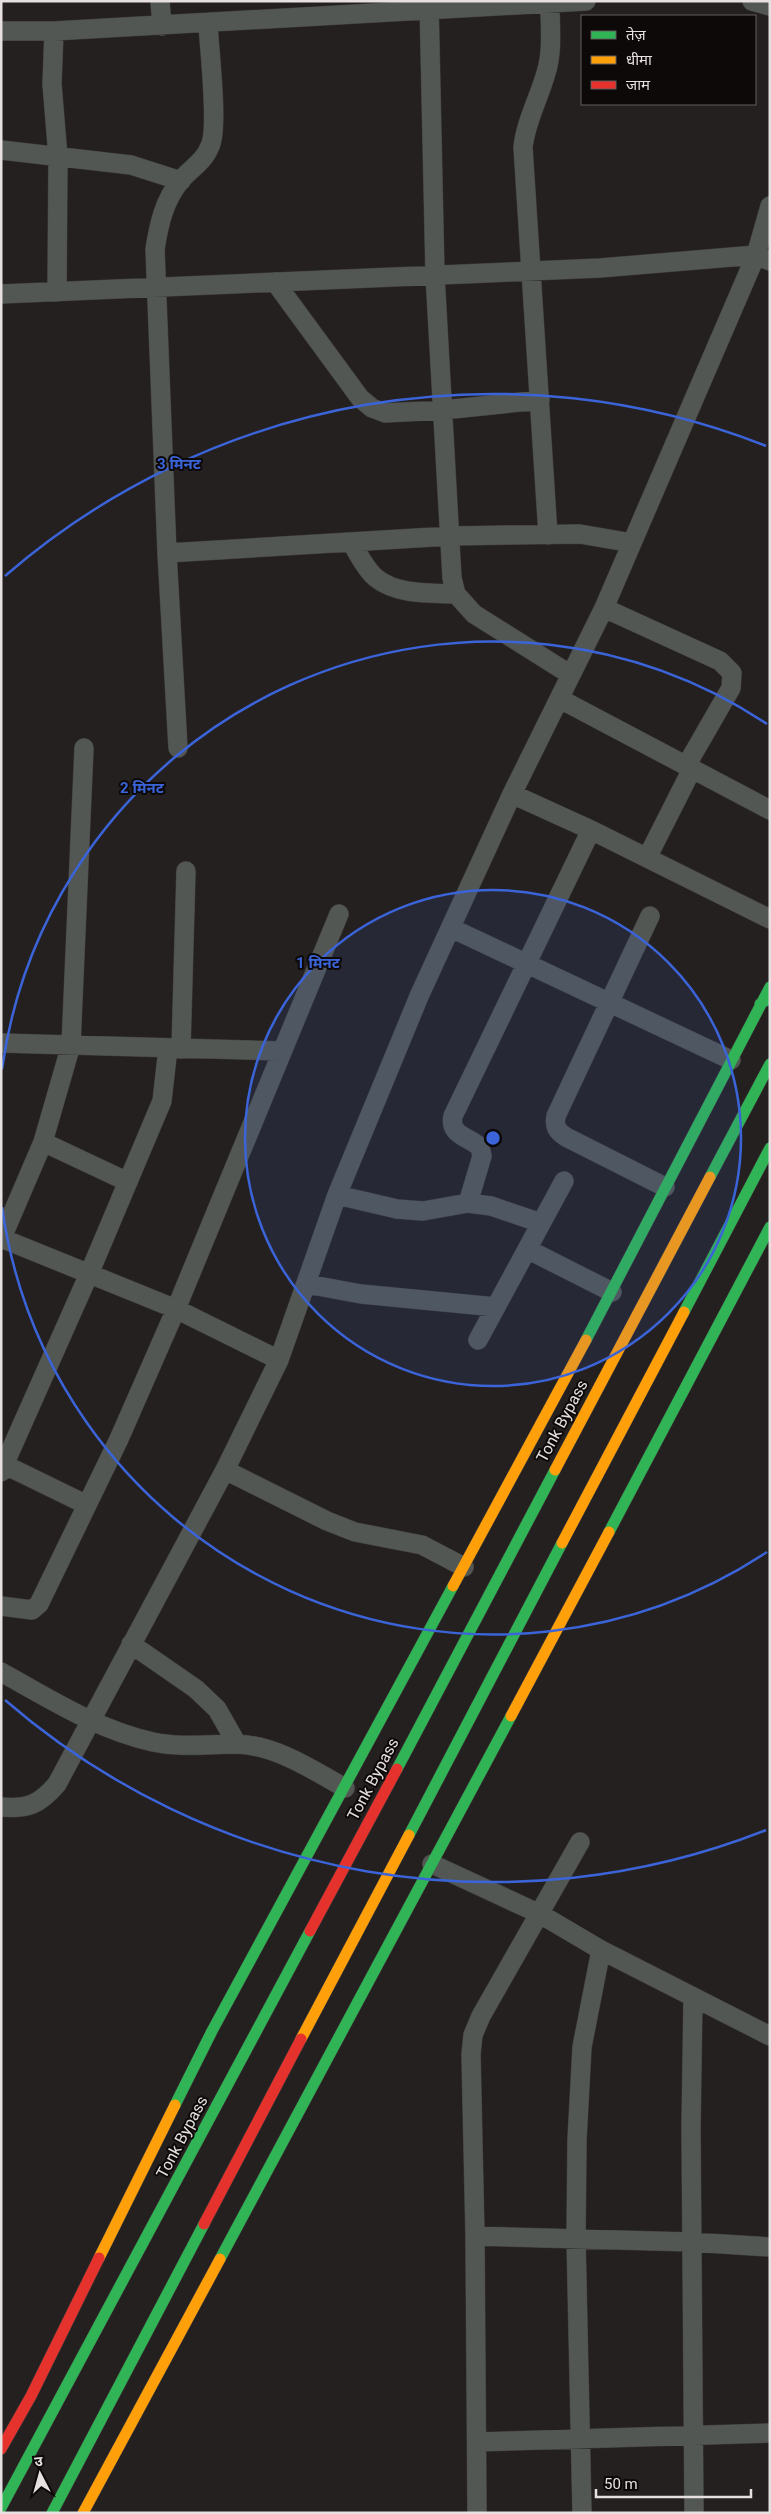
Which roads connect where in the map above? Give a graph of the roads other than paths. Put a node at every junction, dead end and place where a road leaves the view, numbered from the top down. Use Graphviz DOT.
graph roads {
  1 [pos="160,1"];
  2 [pos="586,1"];
  3 [pos="550,4"];
  4 [pos="429,6"];
  5 [pos="208,23"];
  6 [pos="162,26"];
  7 [pos="1,31"];
  8 [pos="54,31"];
  9 [pos="1,150"];
  10 [pos="58,157"];
  11 [pos="181,181"];
  12 [pos="770,206"];
  13 [pos="763,258"];
  14 [pos="532,271"];
  15 [pos="436,275"];
  16 [pos="275,282"];
  17 [pos="157,288"];
  18 [pos="57,292"];
  19 [pos="1,294"];
  20 [pos="540,400"];
  21 [pos="443,410"];
  22 [pos="548,535"];
  23 [pos="450,536"];
  24 [pos="351,542"];
  25 [pos="632,543"];
  26 [pos="167,552"];
  27 [pos="456,594"];
  28 [pos="604,608"];
  29 [pos="571,675"];
  30 [pos="560,699"];
  31 [pos="84,748"];
  32 [pos="178,748"];
  33 [pos="689,768"];
  34 [pos="512,794"];
  35 [pos="770,810"];
  36 [pos="591,830"];
  37 [pos="647,858"];
  38 [pos="186,871"];
  39 [pos="339,914"];
  40 [pos="650,916"];
  41 [pos="770,920"];
  42 [pos="451,928"];
  43 [pos="528,964"];
  44 [pos="770,987"];
  45 [pos="770,998"];
  46 [pos="608,1002"];
  47 [pos="760,1004"];
  48 [pos="1,1043"];
  49 [pos="71,1045"];
  50 [pos="174,1048"];
  51 [pos="282,1052"];
  52 [pos="731,1060"];
  53 [pos="770,1064"];
  54 [pos="43,1142"];
  55 [pos="770,1148"];
  56 [pos="564,1181"];
  57 [pos="128,1182"];
  58 [pos="665,1187"];
  59 [pos="337,1196"];
  60 [pos="468,1203"];
  61 [pos="541,1224"];
  62 [pos="770,1227"];
  63 [pos="2,1239"];
  64 [pos="527,1249"];
  65 [pos="89,1274"];
  66 [pos="307,1284"];
  67 [pos="612,1292"];
  68 [pos="496,1307"];
  69 [pos="176,1309"];
  70 [pos="478,1340"];
  71 [pos="279,1360"];
  72 [pos="2,1466"];
  73 [pos="225,1470"];
  74 [pos="87,1505"];
  75 [pos="464,1567"];
  76 [pos="1,1606"];
  77 [pos="131,1644"];
  78 [pos="1,1672"];
  79 [pos="90,1721"];
  80 [pos="237,1744"];
  81 [pos="345,1788"];
  82 [pos="1,1807"];
  83 [pos="580,1842"];
  84 [pos="432,1864"];
  85 [pos="540,1914"];
  86 [pos="601,1950"];
  87 [pos="693,1997"];
  88 [pos="770,2036"];
  89 [pos="475,2236"];
  90 [pos="576,2238"];
  91 [pos="691,2242"];
  92 [pos="770,2248"];
  93 [pos="770,2433"];
  94 [pos="694,2434"];
  95 [pos="580,2438"];
  96 [pos="477,2442"];
  97 [pos="1,2449"];
  98 [pos="1,2508"];
  99 [pos="52,2513"];
  100 [pos="83,2513"];
  101 [pos="477,2513"];
  102 [pos="582,2513"];
  103 [pos="694,2513"];
  1 -- 6 [label="street"];
  2 -- 3 [label="street"];
  3 -- 4 [label="street"];
  3 -- 14 [label="street"];
  4 -- 5 [label="street"];
  4 -- 15 [label="street"];
  5 -- 6 [label="street"];
  5 -- 11 [label="street"];
  6 -- 8 [label="street"];
  7 -- 8 [label="street"];
  8 -- 10 [label="street"];
  9 -- 10 [label="street"];
  10 -- 11 [label="street"];
  10 -- 18 [label="street"];
  11 -- 17 [label="street"];
  12 -- 13 [label="street"];
  13 -- 14 [label="street"];
  13 -- 25 [label="street"];
  14 -- 15 [label="street"];
  14 -- 20 [label="street"];
  15 -- 16 [label="street"];
  15 -- 21 [label="street"];
  16 -- 17 [label="street"];
  16 -- 21 [label="street"];
  17 -- 18 [label="street"];
  17 -- 26 [label="street"];
  18 -- 19 [label="street"];
  20 -- 21 [label="street"];
  20 -- 22 [label="street"];
  21 -- 23 [label="street"];
  22 -- 23 [label="street"];
  22 -- 25 [label="street"];
  23 -- 24 [label="street"];
  23 -- 27 [label="street"];
  24 -- 26 [label="street"];
  24 -- 27 [label="street"];
  25 -- 28 [label="street"];
  26 -- 32 [label="street"];
  27 -- 29 [label="street"];
  28 -- 29 [label="street"];
  28 -- 33 [label="street"];
  29 -- 30 [label="street"];
  30 -- 33 [label="street"];
  30 -- 34 [label="street"];
  31 -- 49 [label="street"];
  33 -- 35 [label="street"];
  33 -- 37 [label="street"];
  34 -- 36 [label="street"];
  34 -- 42 [label="street"];
  36 -- 37 [label="street"];
  36 -- 43 [label="street"];
  37 -- 41 [label="street"];
  38 -- 50 [label="street"];
  39 -- 51 [label="street"];
  40 -- 46 [label="street"];
  42 -- 43 [label="street"];
  42 -- 59 [label="street"];
  43 -- 46 [label="street"];
  43 -- 60 [label="street"];
  44 -- 47 [label="main road"];
  45 -- 47 [label="main road"];
  46 -- 52 [label="street"];
  46 -- 58 [label="street"];
  47 -- 52 [label="main road"];
  48 -- 49 [label="street"];
  49 -- 50 [label="street"];
  49 -- 54 [label="street"];
  50 -- 51 [label="street"];
  50 -- 57 [label="street"];
  51 -- 69 [label="street"];
  52 -- 58 [label="main road"];
  53 -- 98 [label="main road, Tonk Bypass"];
  54 -- 57 [label="street"];
  54 -- 63 [label="street"];
  55 -- 99 [label="main road"];
  56 -- 61 [label="street"];
  57 -- 65 [label="street"];
  58 -- 67 [label="main road"];
  59 -- 60 [label="street"];
  59 -- 66 [label="street"];
  60 -- 61 [label="street"];
  61 -- 64 [label="street"];
  62 -- 84 [label="main road"];
  63 -- 65 [label="street"];
  64 -- 67 [label="street"];
  64 -- 68 [label="street"];
  65 -- 69 [label="street"];
  65 -- 72 [label="street"];
  66 -- 68 [label="street"];
  66 -- 71 [label="street"];
  67 -- 75 [label="main road"];
  68 -- 70 [label="street"];
  69 -- 71 [label="street"];
  69 -- 74 [label="street"];
  71 -- 73 [label="street"];
  72 -- 74 [label="street"];
  73 -- 75 [label="street"];
  73 -- 77 [label="street"];
  74 -- 76 [label="street"];
  75 -- 81 [label="main road"];
  77 -- 79 [label="street"];
  77 -- 80 [label="street"];
  78 -- 79 [label="street"];
  79 -- 80 [label="street"];
  79 -- 82 [label="street"];
  80 -- 81 [label="street"];
  81 -- 97 [label="main road"];
  83 -- 85 [label="street"];
  84 -- 85 [label="street"];
  84 -- 100 [label="main road"];
  85 -- 86 [label="street"];
  85 -- 89 [label="street"];
  86 -- 87 [label="street"];
  86 -- 90 [label="street"];
  87 -- 88 [label="street"];
  87 -- 91 [label="street"];
  89 -- 90 [label="street"];
  89 -- 96 [label="street"];
  90 -- 91 [label="street"];
  90 -- 95 [label="street"];
  91 -- 92 [label="street"];
  91 -- 94 [label="street"];
  93 -- 94 [label="street"];
  94 -- 95 [label="street"];
  94 -- 103 [label="street"];
  95 -- 96 [label="street"];
  95 -- 102 [label="street"];
  96 -- 101 [label="street"];
}
